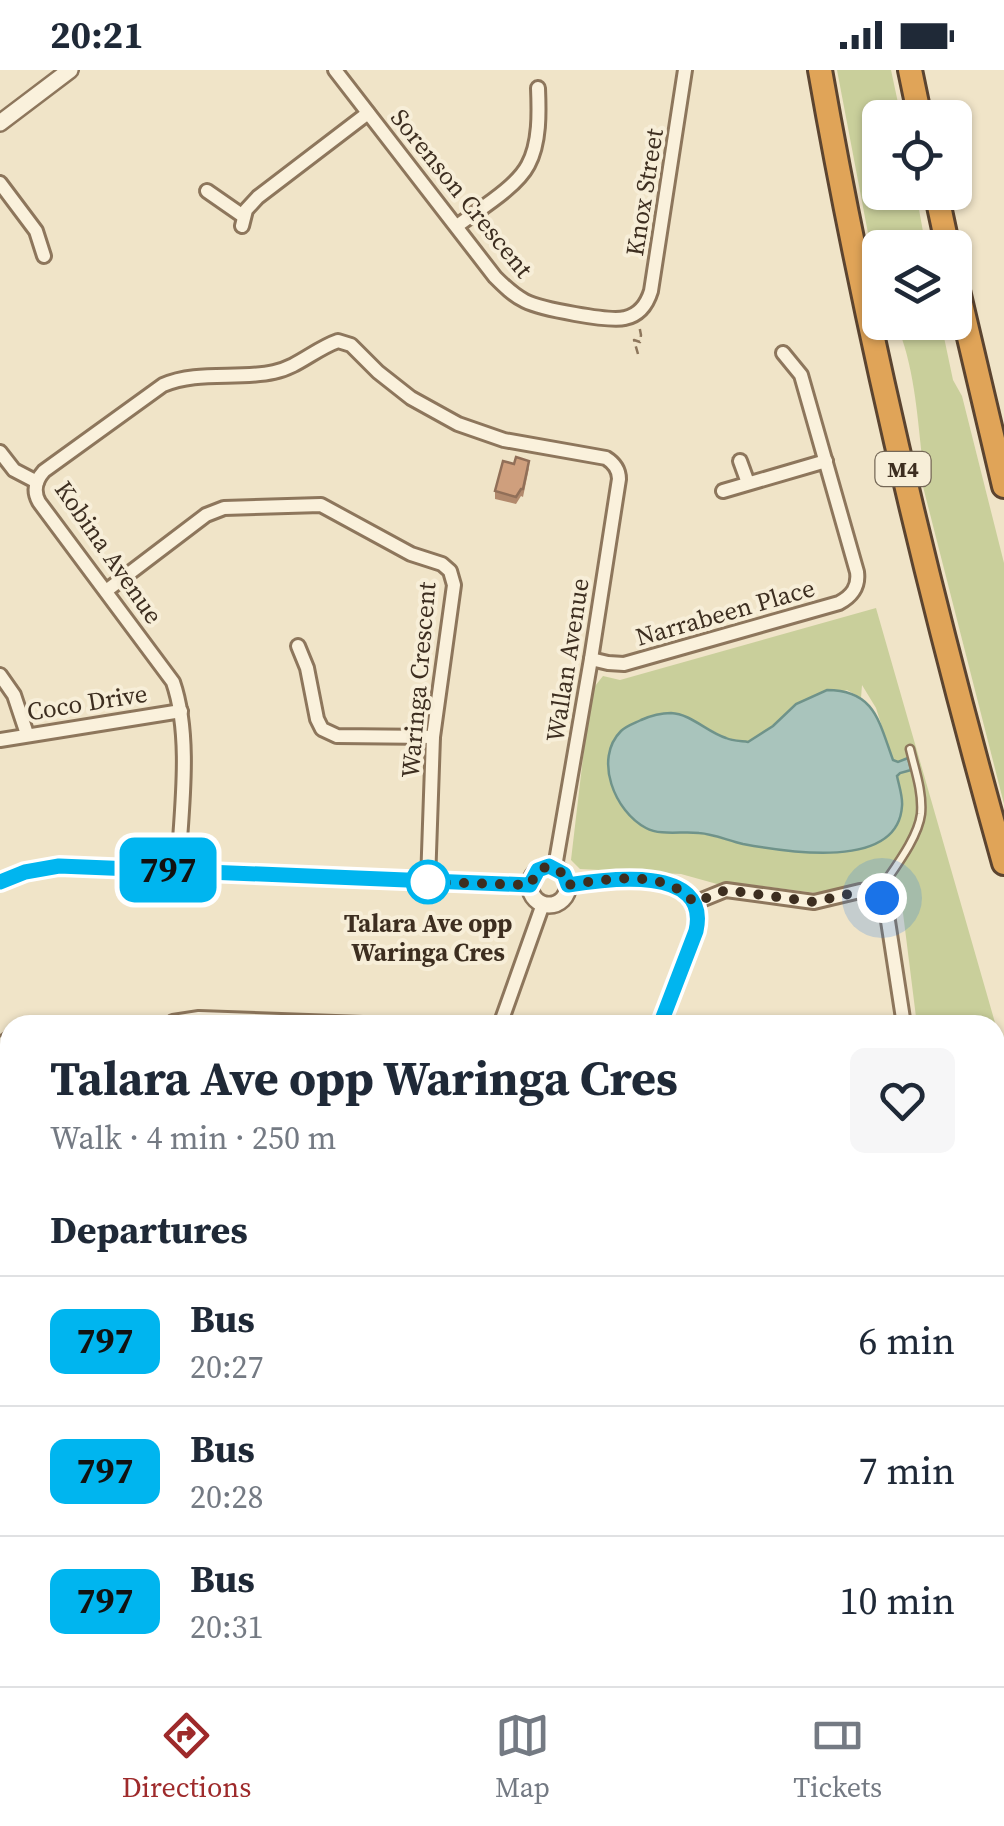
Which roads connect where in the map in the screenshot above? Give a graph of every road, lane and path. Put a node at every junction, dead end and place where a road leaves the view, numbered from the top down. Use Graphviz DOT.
graph roads {
  1 [pos="70,70"];
  2 [pos="335,70"];
  3 [pos="686,70"];
  4 [pos="820,70"];
  5 [pos="910,70"];
  6 [pos="538,88"];
  7 [pos="916,100"];
  8 [pos="368,113"];
  9 [pos="0,123"];
  10 [pos="0,183"];
  11 [pos="207,191"];
  12 [pos="457,226"];
  13 [pos="44,256"];
  14 [pos="633,315"];
  15 [pos="970,340"];
  16 [pos="782,353"];
  17 [pos="638,354"];
  18 [pos="0,452"];
  19 [pos="826,460"];
  20 [pos="740,461"];
  21 [pos="612,462"];
  22 [pos="37,482"];
  23 [pos="748,484"];
  24 [pos="1004,486"];
  25 [pos="723,490"];
  26 [pos="106,591"];
  27 [pos="298,646"];
  28 [pos="591,659"];
  29 [pos="0,675"];
  30 [pos="181,711"];
  31 [pos="27,734"];
  32 [pos="433,738"];
  33 [pos="0,740"];
  34 [pos="910,750"];
  35 [pos="1004,863"];
  36 [pos="555,868"];
  37 [pos="178,870"];
  38 [pos="0,882"];
  39 [pos="428,882"];
  40 [pos="530,885"];
  41 [pos="568,885"];
  42 [pos="878,894"];
  43 [pos="694,903"];
  44 [pos="543,904"];
  45 [pos="504,1015"];
  46 [pos="664,1015"];
  47 [pos="902,1015"];
  1 -- 9 [label="street"];
  2 -- 8 [label="street, Sorenson Crescent"];
  3 -- 14 [label="street, Knox Street"];
  4 -- 35 [label="highway, M4"];
  5 -- 7 [label="highway"];
  6 -- 12 [label="street"];
  8 -- 11 [label="street"];
  8 -- 12 [label="street, Sorenson Crescent"];
  10 -- 13 [label="street"];
  12 -- 14 [label="street, Sorenson Crescent"];
  14 -- 17 [label="path"];
  15 -- 24 [label="highway"];
  16 -- 19 [label="street, Narrabeen Place"];
  18 -- 22 [label="street"];
  19 -- 23 [label="street"];
  19 -- 28 [label="street, Narrabeen Place"];
  20 -- 23 [label="street"];
  21 -- 22 [label="street, Kobina Avenue"];
  21 -- 28 [label="street, Wallan Avenue"];
  22 -- 26 [label="street, Kobina Avenue"];
  23 -- 25 [label="street"];
  26 -- 30 [label="street, Kobina Avenue"];
  26 -- 32 [label="street, Waringa Crescent"];
  27 -- 32 [label="street"];
  28 -- 36 [label="street, Wallan Avenue"];
  29 -- 31 [label="street"];
  30 -- 31 [label="street, Coco Drive"];
  30 -- 37 [label="street, Kobina Avenue"];
  31 -- 33 [label="street, Coco Drive"];
  32 -- 39 [label="street, Waringa Crescent"];
  34 -- 42 [label="lane"];
  36 -- 40 [label="street"];
  36 -- 41 [label="street"];
  37 -- 38 [label="street"];
  37 -- 39 [label="street"];
  39 -- 40 [label="street"];
  40 -- 44 [label="street"];
  41 -- 43 [label="street"];
  41 -- 44 [label="street"];
  42 -- 43 [label="street"];
  42 -- 47 [label="street"];
  43 -- 46 [label="street"];
  44 -- 45 [label="street"];
}
